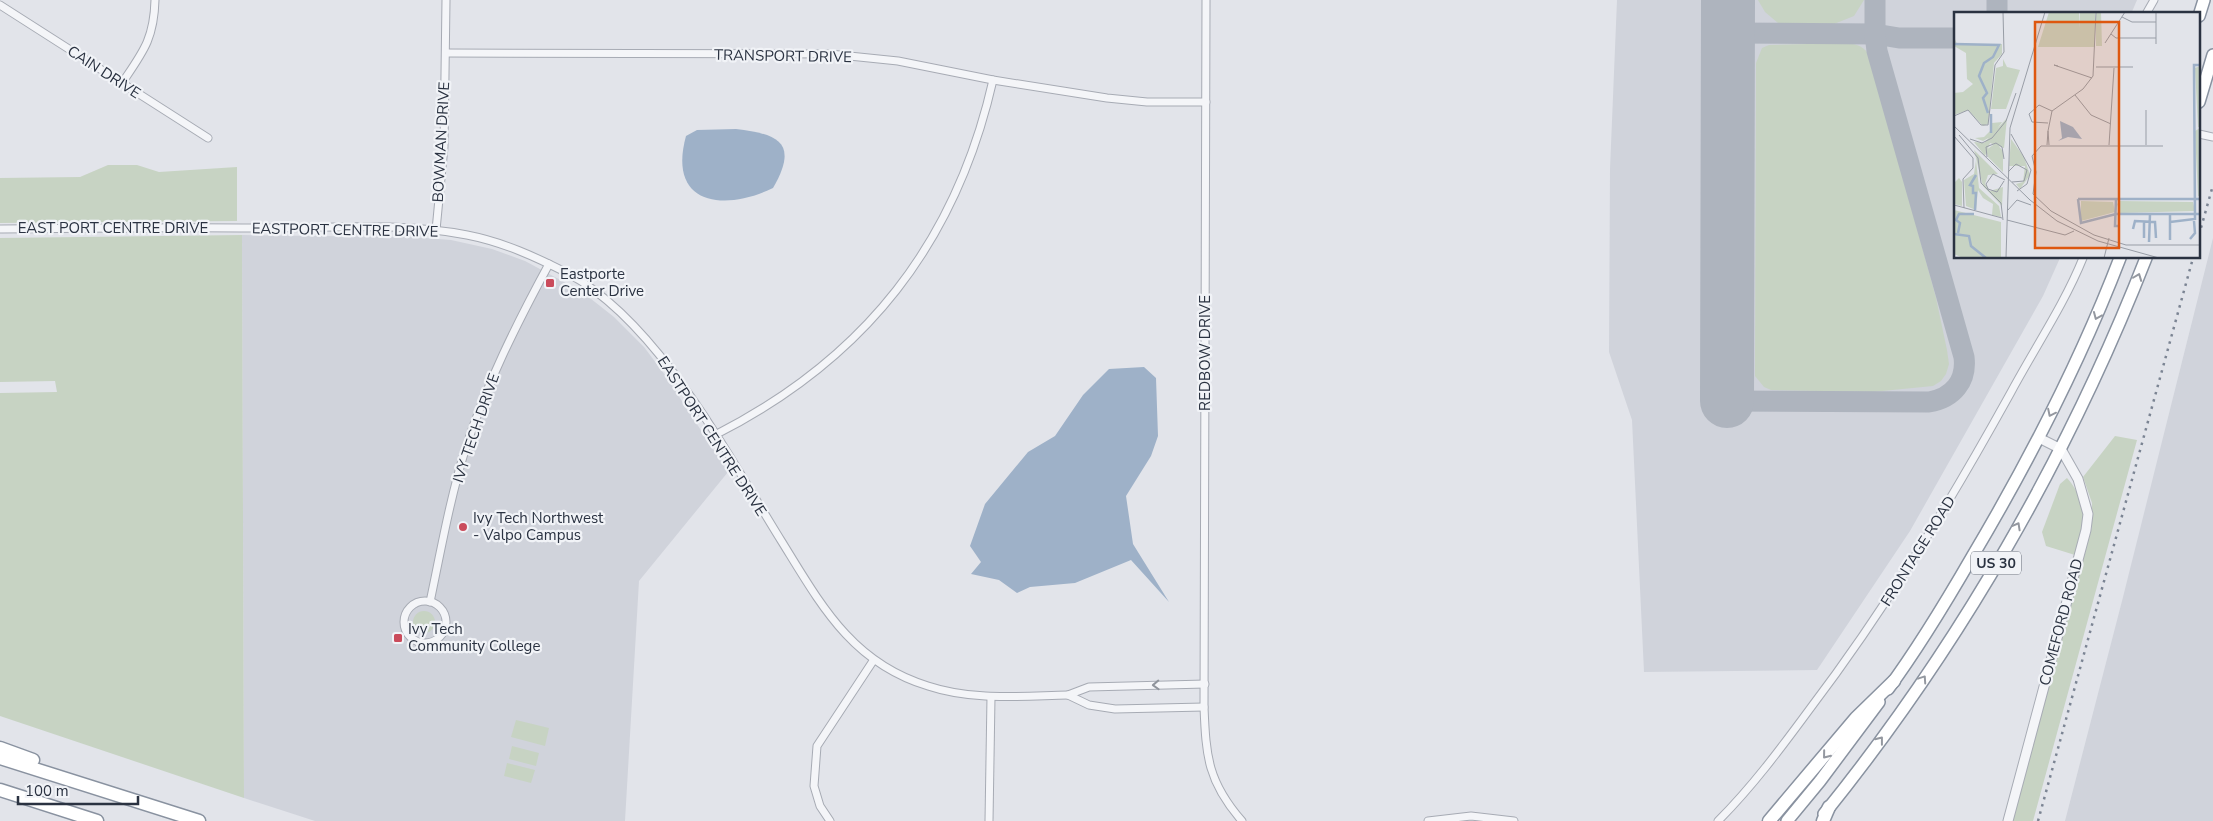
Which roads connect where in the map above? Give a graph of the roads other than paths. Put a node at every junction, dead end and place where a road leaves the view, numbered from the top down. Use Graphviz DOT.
graph roads {
  1 [pos="155,0"];
  2 [pos="446,0"];
  3 [pos="1206,0"];
  4 [pos="2154,0"];
  5 [pos="2204,0"];
  6 [pos="0,5"];
  7 [pos="2147,12"];
  8 [pos="2200,13"];
  9 [pos="446,53"];
  10 [pos="2213,55"];
  11 [pos="993,80"];
  12 [pos="122,83"];
  13 [pos="2200,99"];
  14 [pos="1206,102"];
  15 [pos="2200,134"];
  16 [pos="2213,137"];
  17 [pos="208,138"];
  18 [pos="226,228"];
  19 [pos="0,229"];
  20 [pos="436,230"];
  21 [pos="2082,259"];
  22 [pos="2120,259"];
  23 [pos="2146,259"];
  24 [pos="549,264"];
  25 [pos="715,434"];
  26 [pos="2039,438"];
  27 [pos="2060,449"];
  28 [pos="430,602"];
  29 [pos="873,661"];
  30 [pos="1894,681"];
  31 [pos="1205,684"];
  32 [pos="1068,695"];
  33 [pos="992,697"];
  34 [pos="1204,707"];
  35 [pos="0,748"];
  36 [pos="0,758"];
  37 [pos="0,792"];
  38 [pos="1829,807"];
  39 [pos="162,809"];
  40 [pos="96,821"];
  41 [pos="199,821"];
  42 [pos="830,821"];
  43 [pos="989,821"];
  44 [pos="1242,821"];
  45 [pos="1428,821"];
  46 [pos="1514,821"];
  47 [pos="1718,821"];
  48 [pos="1769,821"];
  49 [pos="1787,821"];
  50 [pos="1818,821"];
  51 [pos="1823,821"];
  52 [pos="2008,821"];
  1 -- 12 [label="street"];
  2 -- 9 [label="street, BOWMAN DRIVE"];
  3 -- 14 [label="street, REDBOW DRIVE"];
  4 -- 7 [label="street"];
  5 -- 8 [label="highway"];
  6 -- 12 [label="street, CAIN DRIVE"];
  9 -- 11 [label="street, TRANSPORT DRIVE"];
  9 -- 20 [label="street, BOWMAN DRIVE"];
  10 -- 13 [label="highway"];
  11 -- 14 [label="street, TRANSPORT DRIVE"];
  11 -- 25 [label="street"];
  12 -- 17 [label="street, CAIN DRIVE"];
  14 -- 31 [label="street, REDBOW DRIVE"];
  15 -- 16 [label="street"];
  18 -- 19 [label="street, EAST PORT CENTRE DRIVE"];
  18 -- 20 [label="street, EASTPORT CENTRE DRIVE"];
  20 -- 24 [label="street, EASTPORT CENTRE DRIVE"];
  21 -- 47 [label="street, FRONTAGE ROAD"];
  22 -- 26 [label="highway, US 30, one-way"];
  27 -- 23 [label="highway, US 30, one-way"];
  24 -- 25 [label="street, EASTPORT CENTRE DRIVE"];
  24 -- 28 [label="street, IVY TECH DRIVE"];
  25 -- 29 [label="street, EASTPORT CENTRE DRIVE"];
  26 -- 27 [label="street"];
  26 -- 30 [label="highway, US 30"];
  38 -- 27 [label="highway, US 30, one-way"];
  27 -- 52 [label="street, COMEFORD ROAD"];
  28 -- 28 [label="street"];
  29 -- 33 [label="street, EASTPORT CENTRE DRIVE"];
  29 -- 42 [label="street"];
  30 -- 48 [label="highway, one-way"];
  30 -- 49 [label="highway, US 30"];
  31 -- 32 [label="street, EASTPORT CENTRE DRIVE, one-way"];
  31 -- 34 [label="street, REDBOW DRIVE"];
  32 -- 33 [label="street, EASTPORT CENTRE DRIVE"];
  32 -- 34 [label="street, EASTPORT CENTRE DRIVE"];
  33 -- 43 [label="street"];
  34 -- 44 [label="street"];
  35 -- 39 [label="highway"];
  36 -- 39 [label="highway"];
  37 -- 40 [label="highway"];
  38 -- 50 [label="highway, US 30"];
  38 -- 51 [label="highway"];
  39 -- 41 [label="highway"];
  45 -- 46 [label="street"];
}
